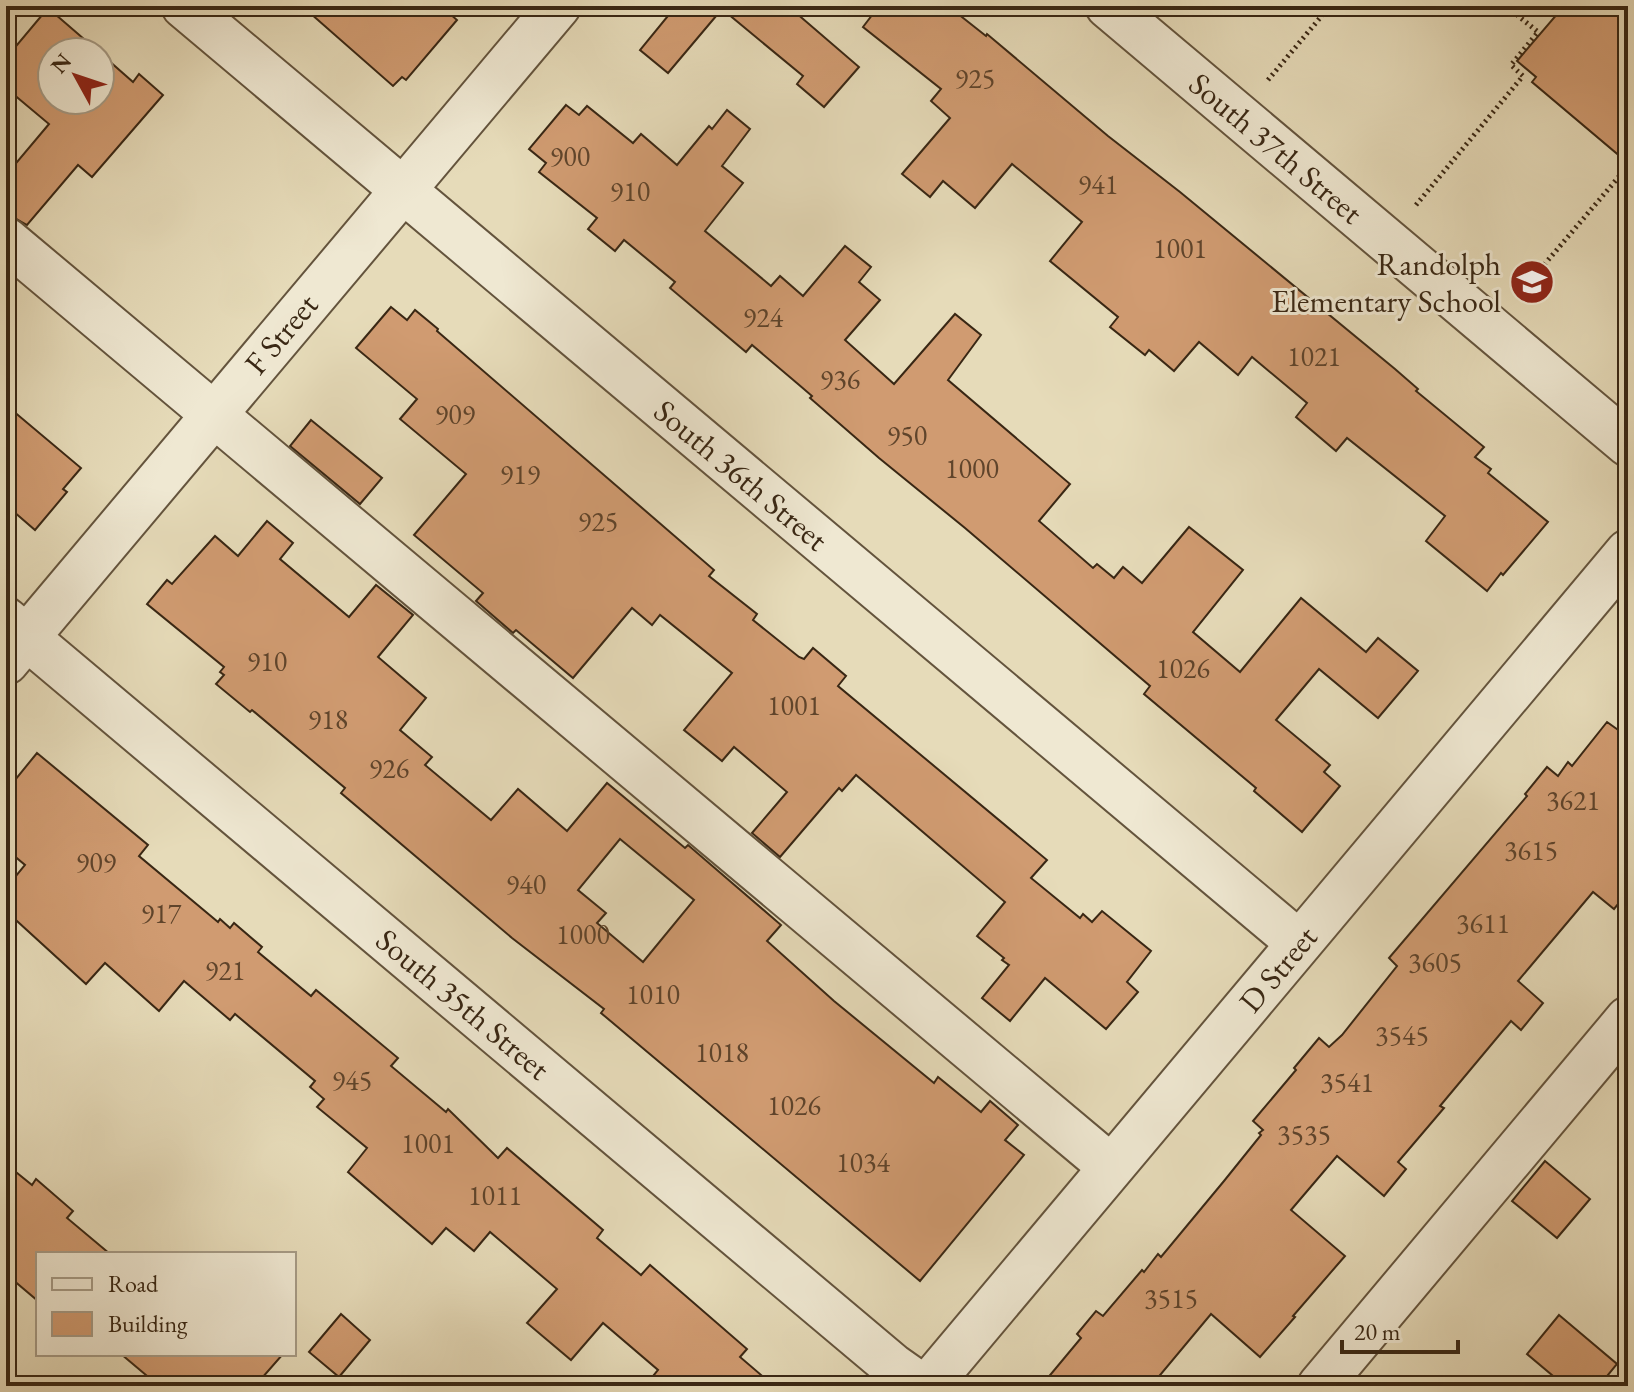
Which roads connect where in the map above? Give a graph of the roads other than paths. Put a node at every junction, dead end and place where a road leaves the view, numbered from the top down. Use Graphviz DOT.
graph roads {
  1 [pos="184,6"];
  2 [pos="558,6"];
  3 [pos="1108,6"];
  4 [pos="403,189"];
  5 [pos="6,240"];
  6 [pos="214,413"];
  7 [pos="1628,444"];
  8 [pos="1628,552"];
  9 [pos="13,640"];
  10 [pos="1299,943"];
  11 [pos="1628,1019"];
  12 [pos="1111,1167"];
  13 [pos="921,1386"];
  14 [pos="928,1386"];
  15 [pos="1320,1386"];
  1 -- 4 [label="street, South 36th Street"];
  2 -- 4 [label="street, F Street"];
  3 -- 7 [label="street, South 37th Street"];
  4 -- 6 [label="street, F Street"];
  4 -- 10 [label="street, South 36th Street"];
  5 -- 6 [label="street"];
  6 -- 9 [label="street, F Street"];
  6 -- 12 [label="street"];
  8 -- 10 [label="street, D Street"];
  9 -- 13 [label="street, South 35th Street"];
  10 -- 12 [label="street, D Street"];
  11 -- 15 [label="street"];
  12 -- 14 [label="street, D Street"];
}
